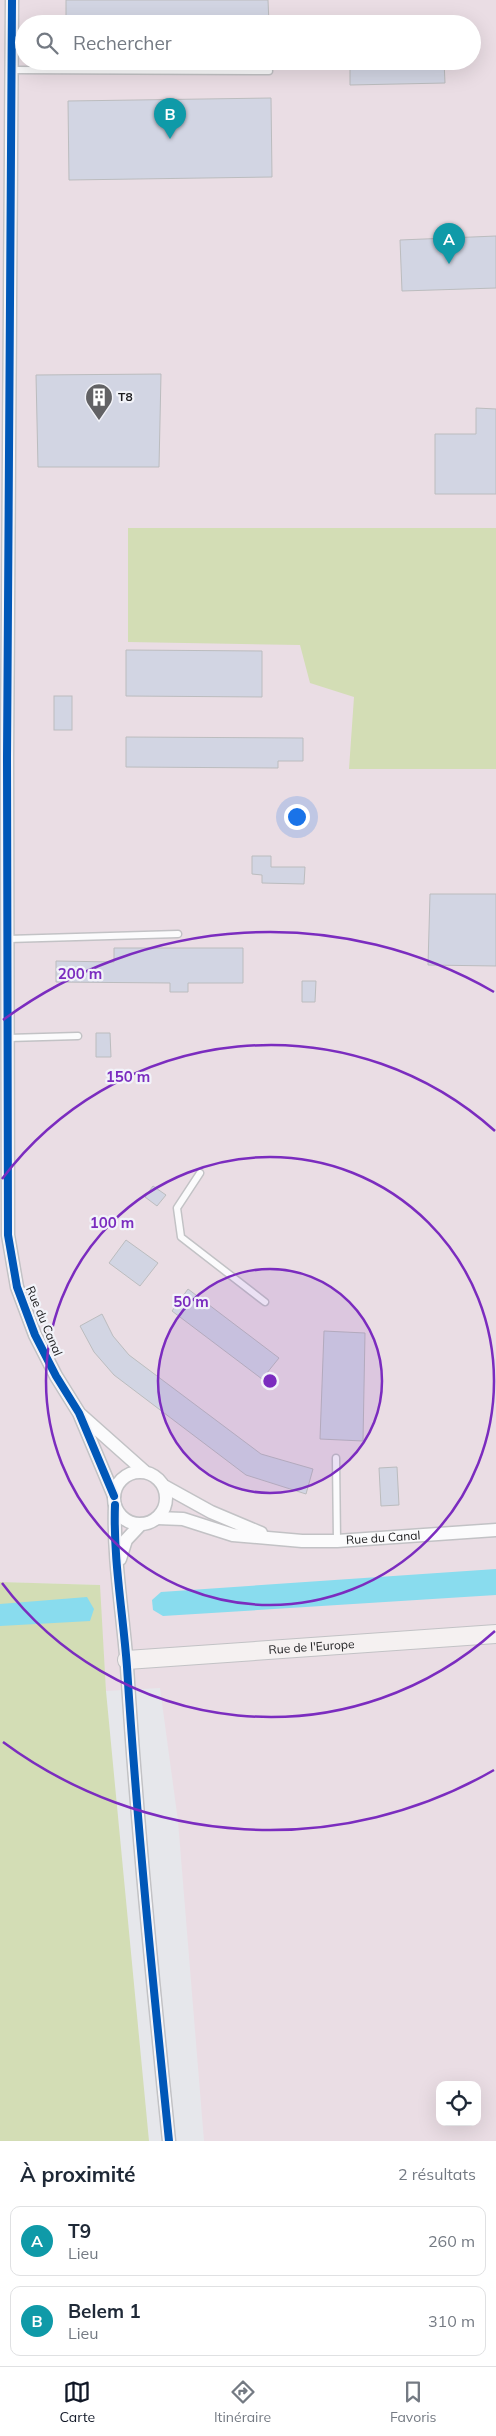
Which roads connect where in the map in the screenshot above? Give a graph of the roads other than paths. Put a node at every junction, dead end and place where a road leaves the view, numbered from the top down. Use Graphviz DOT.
graph roads {
  1 [pos="12,0"];
  2 [pos="12,70"];
  3 [pos="269,71"];
  4 [pos="4,758"];
  5 [pos="178,934"];
  6 [pos="8,939"];
  7 [pos="78,1036"];
  8 [pos="8,1038"];
  9 [pos="3,1102"];
  10 [pos="200,1173"];
  11 [pos="265,1302"];
  12 [pos="79,1413"];
  13 [pos="336,1458"];
  14 [pos="144,1471"];
  15 [pos="164,1486"];
  16 [pos="114,1501"];
  17 [pos="157,1518"];
  18 [pos="141,1524"];
  19 [pos="496,1530"];
  20 [pos="270,1537"];
  21 [pos="337,1541"];
  22 [pos="118,1563"];
  23 [pos="496,1634"];
  24 [pos="126,1660"];
  25 [pos="169,2141"];
  1 -- 2 [label="street, Rue du Canal"];
  2 -- 3 [label="lane"];
  2 -- 4 [label="street, Rue du Canal"];
  4 -- 6 [label="street, Rue du Canal"];
  5 -- 6 [label="lane"];
  6 -- 8 [label="street, Rue du Canal"];
  7 -- 8 [label="lane"];
  8 -- 9 [label="street, Rue du Canal"];
  9 -- 12 [label="street, Rue du Canal"];
  10 -- 11 [label="lane"];
  12 -- 14 [label="street, Rue du Canal"];
  12 -- 16 [label="street, Rue du Canal"];
  13 -- 21 [label="lane"];
  14 -- 15 [label="street, Rue du Canal"];
  14 -- 16 [label="street"];
  15 -- 17 [label="street"];
  15 -- 20 [label="street, Rue du Canal"];
  16 -- 18 [label="street, Rue du Canal"];
  16 -- 22 [label="street"];
  17 -- 18 [label="street, Rue du Canal"];
  17 -- 20 [label="street, Rue du Canal"];
  18 -- 22 [label="street"];
  19 -- 21 [label="street, Rue du Canal"];
  20 -- 21 [label="street, Rue du Canal"];
  22 -- 24 [label="street"];
  23 -- 24 [label="street, Rue de l'Europe"];
  24 -- 25 [label="street"];
}
